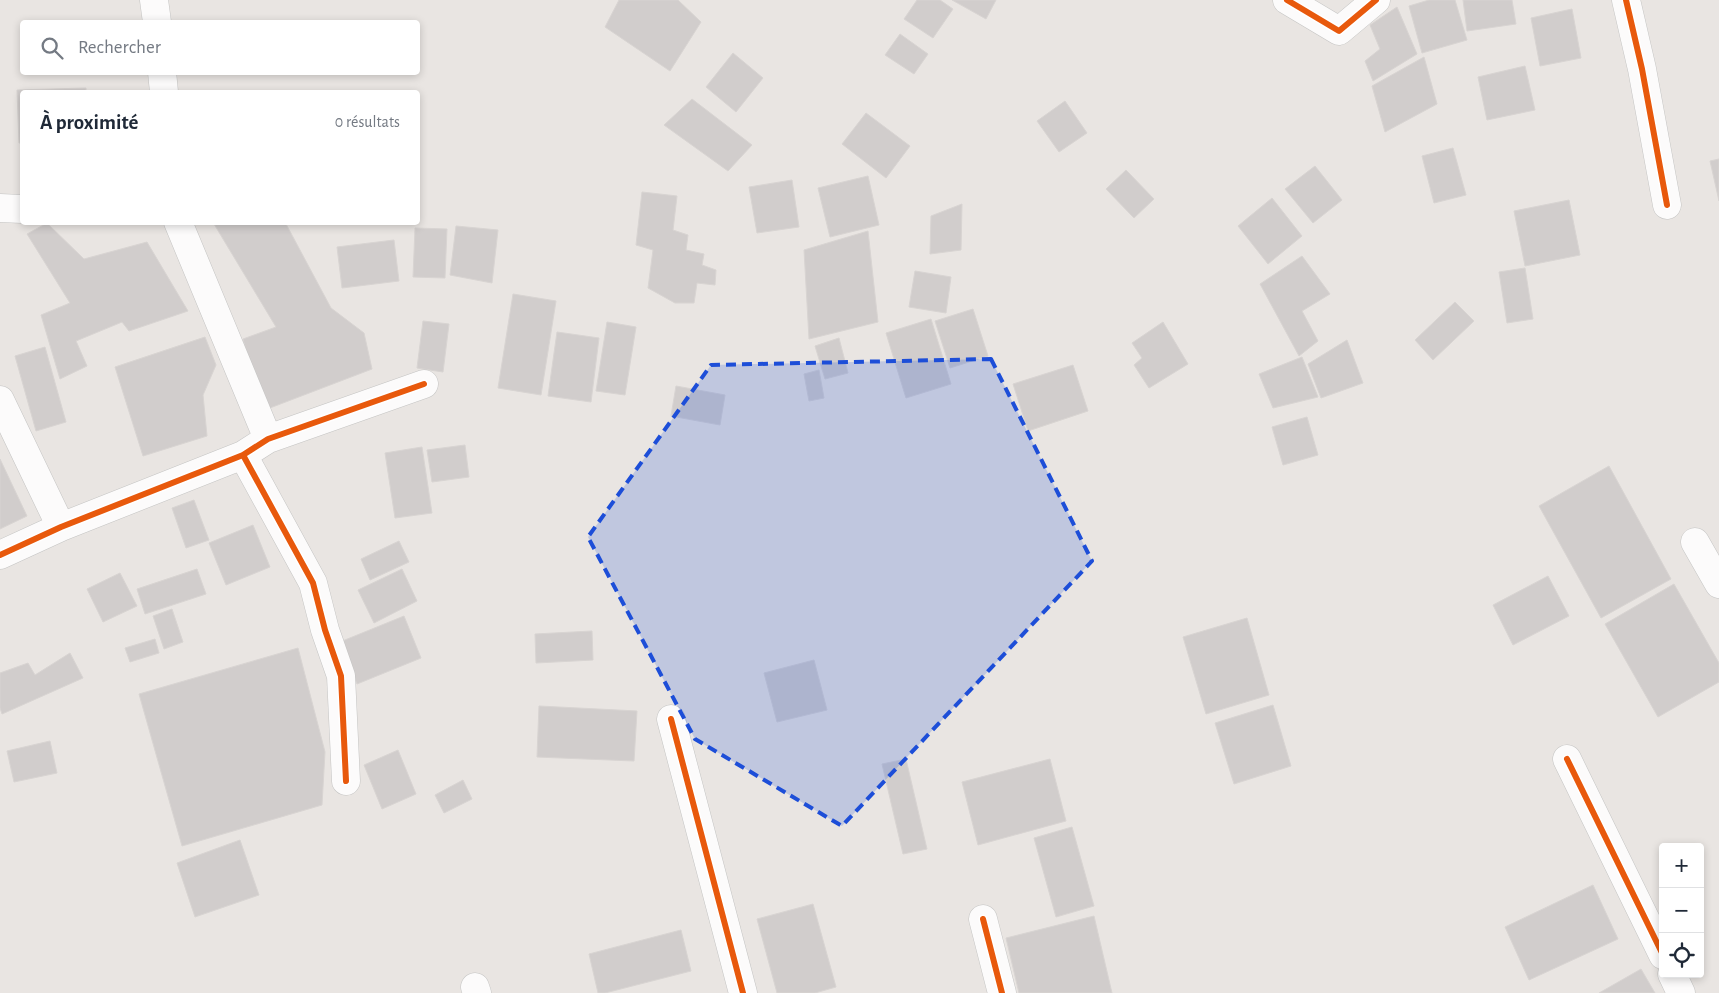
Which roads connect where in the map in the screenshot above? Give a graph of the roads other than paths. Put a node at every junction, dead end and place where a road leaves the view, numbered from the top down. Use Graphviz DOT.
graph roads {
  1 [pos="154,0"];
  2 [pos="1287,0"];
  3 [pos="1376,0"];
  4 [pos="1626,0"];
  5 [pos="157,20"];
  6 [pos="162,75"];
  7 [pos="164,90"];
  8 [pos="1667,205"];
  9 [pos="0,208"];
  10 [pos="20,209"];
  11 [pos="179,225"];
  12 [pos="424,384"];
  13 [pos="0,400"];
  14 [pos="268,440"];
  15 [pos="243,454"];
  16 [pos="62,527"];
  17 [pos="1695,542"];
  18 [pos="0,555"];
  19 [pos="1719,584"];
  20 [pos="671,719"];
  21 [pos="1567,759"];
  22 [pos="346,781"];
  23 [pos="983,919"];
  24 [pos="1659,947"];
  25 [pos="1674,978"];
  26 [pos="743,993"];
  27 [pos="1002,993"];
  28 [pos="1681,993"];
  1 -- 5 [label="street"];
  2 -- 3 [label="street"];
  4 -- 8 [label="street"];
  6 -- 7 [label="street"];
  9 -- 10 [label="street"];
  11 -- 14 [label="street"];
  12 -- 14 [label="street"];
  13 -- 16 [label="street"];
  14 -- 15 [label="street"];
  15 -- 16 [label="street"];
  15 -- 22 [label="street"];
  16 -- 18 [label="street"];
  17 -- 19 [label="street"];
  20 -- 26 [label="street"];
  21 -- 24 [label="street"];
  23 -- 27 [label="street"];
  25 -- 28 [label="street"];
}
